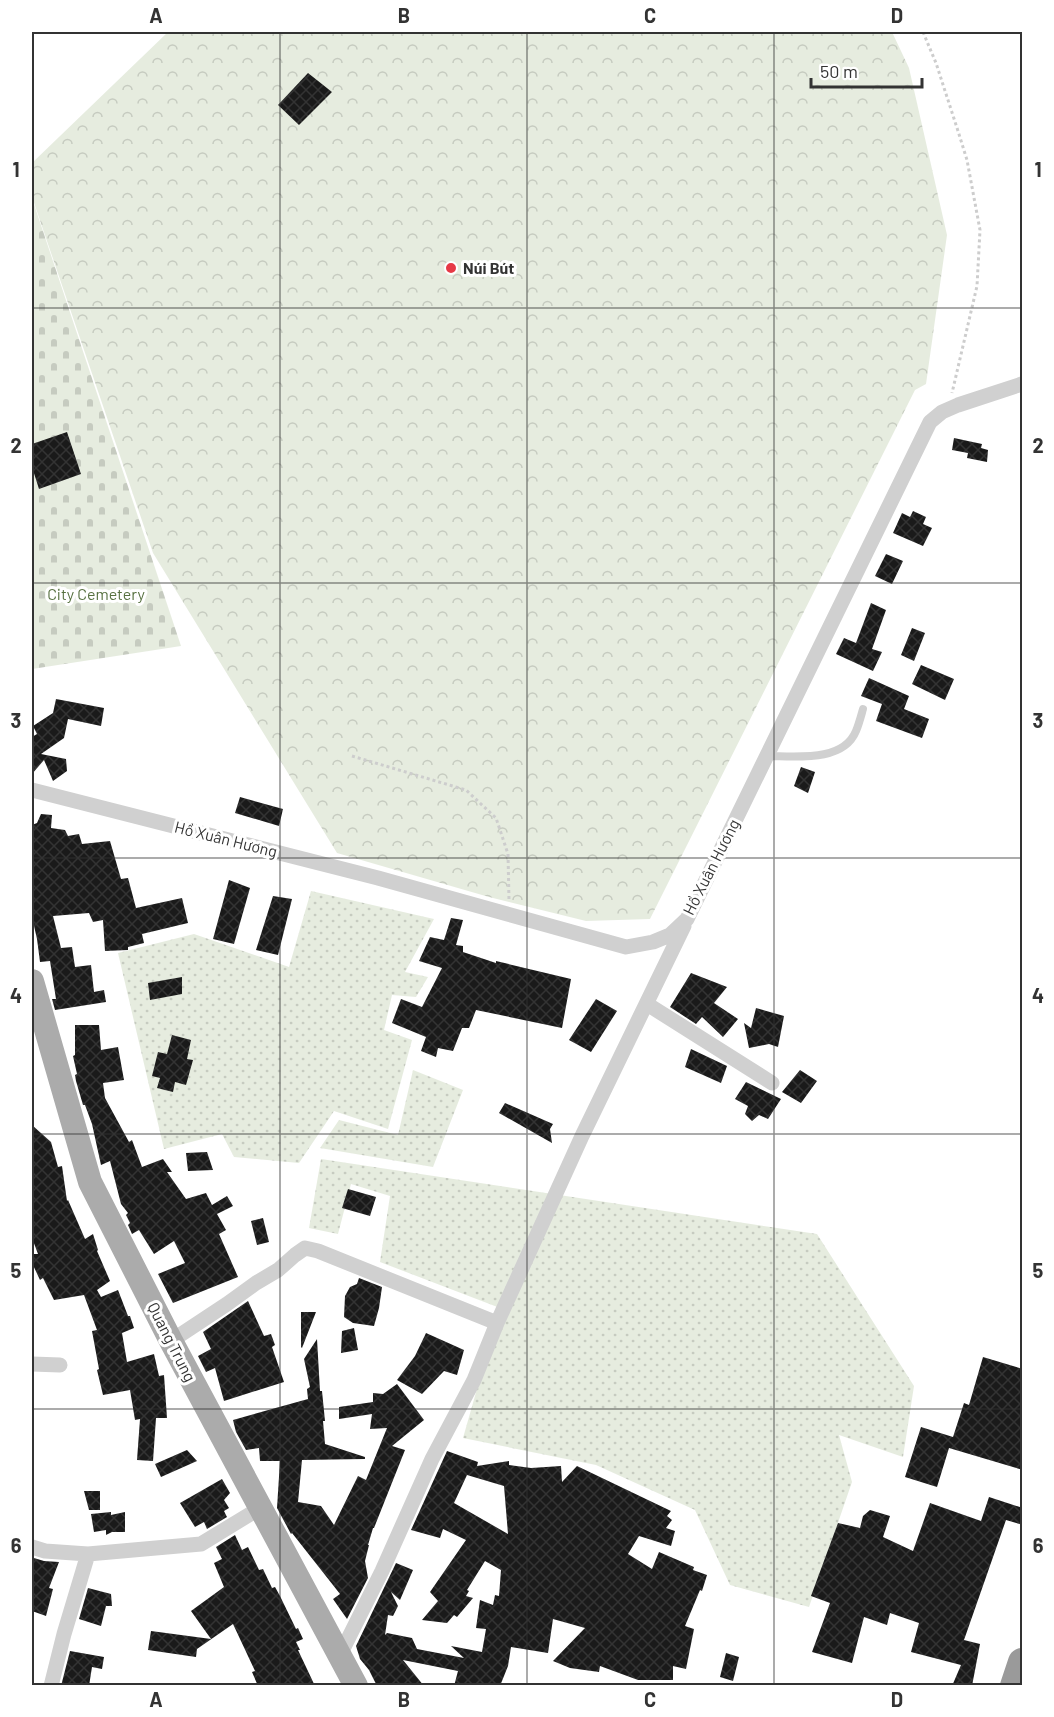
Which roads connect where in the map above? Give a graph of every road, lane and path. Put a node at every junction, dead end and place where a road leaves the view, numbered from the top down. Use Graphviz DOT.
graph roads {
  1 [pos="923,32"];
  2 [pos="1023,384"];
  3 [pos="949,408"];
  4 [pos="862,709"];
  5 [pos="352,756"];
  6 [pos="766,756"];
  7 [pos="32,790"];
  8 [pos="509,914"];
  9 [pos="687,919"];
  10 [pos="32,981"];
  11 [pos="647,1004"];
  12 [pos="772,1083"];
  13 [pos="497,1323"];
  14 [pos="171,1341"];
  15 [pos="32,1364"];
  16 [pos="60,1365"];
  17 [pos="260,1508"];
  18 [pos="32,1547"];
  19 [pos="88,1554"];
  20 [pos="340,1655"];
  21 [pos="1023,1662"];
  22 [pos="51,1686"];
  23 [pos="356,1686"];
  24 [pos="1014,1686"];
  1 -- 3 [label="path"];
  2 -- 3 [label="street, Hồ Xuân Hương"];
  3 -- 6 [label="street, Hồ Xuân Hương"];
  4 -- 6 [label="lane"];
  5 -- 8 [label="path"];
  6 -- 9 [label="street, Hồ Xuân Hương"];
  7 -- 8 [label="street, Hồ Xuân Hương"];
  8 -- 9 [label="street, Hồ Xuân Hương"];
  9 -- 11 [label="street"];
  10 -- 14 [label="main road, Quang Trung"];
  11 -- 12 [label="street"];
  11 -- 13 [label="street"];
  13 -- 14 [label="street"];
  13 -- 20 [label="street"];
  14 -- 17 [label="main road, Quang Trung"];
  15 -- 16 [label="street"];
  17 -- 19 [label="street"];
  17 -- 20 [label="main road, Quang Trung"];
  18 -- 19 [label="street"];
  19 -- 22 [label="street"];
  20 -- 23 [label="main road, Quang Trung"];
  21 -- 24 [label="highway"];
}
